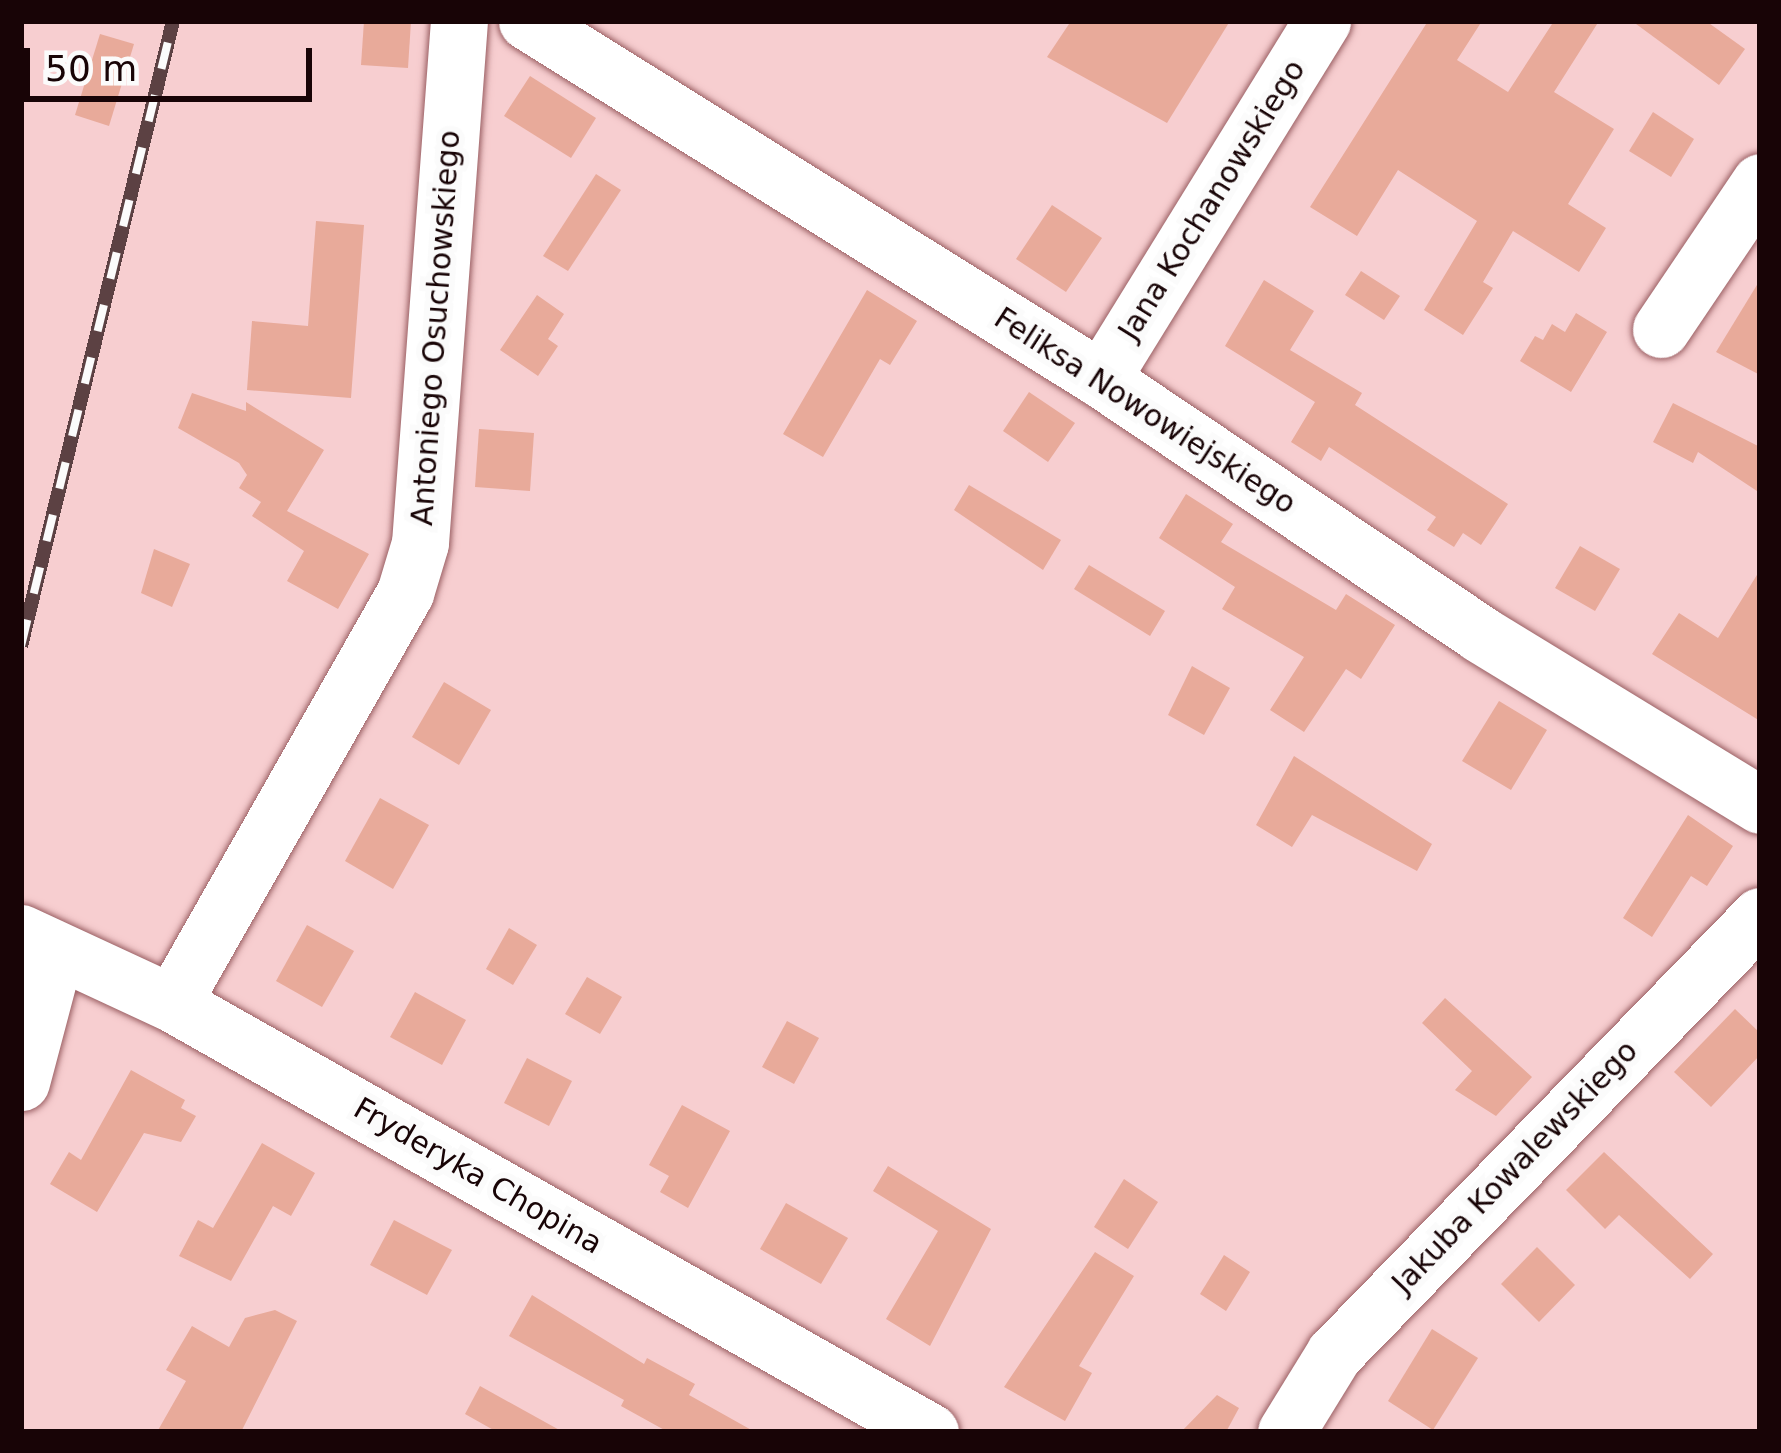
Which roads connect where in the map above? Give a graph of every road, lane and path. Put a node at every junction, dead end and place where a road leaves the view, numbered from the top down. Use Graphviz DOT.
graph roads {
  1 [pos="459,21"];
  2 [pos="527,21"];
  3 [pos="1322,21"];
  4 [pos="1760,182"];
  5 [pos="1661,329"];
  6 [pos="1101,379"];
  7 [pos="1760,806"];
  8 [pos="1760,916"];
  9 [pos="38,943"];
  10 [pos="172,1003"];
  11 [pos="21,1082"];
  12 [pos="929,1432"];
  13 [pos="1286,1432"];
  1 -- 10 [label="street, Antoniego Osuchowskiego"];
  2 -- 6 [label="street, Feliksa Nowowiejskiego"];
  3 -- 6 [label="street, Jana Kochanowskiego"];
  4 -- 5 [label="street"];
  6 -- 7 [label="street, Feliksa Nowowiejskiego"];
  8 -- 13 [label="street, Jakuba Kowalewskiego"];
  9 -- 10 [label="street, Fryderyka Chopina"];
  9 -- 11 [label="street"];
  10 -- 12 [label="street, Fryderyka Chopina"];
}
